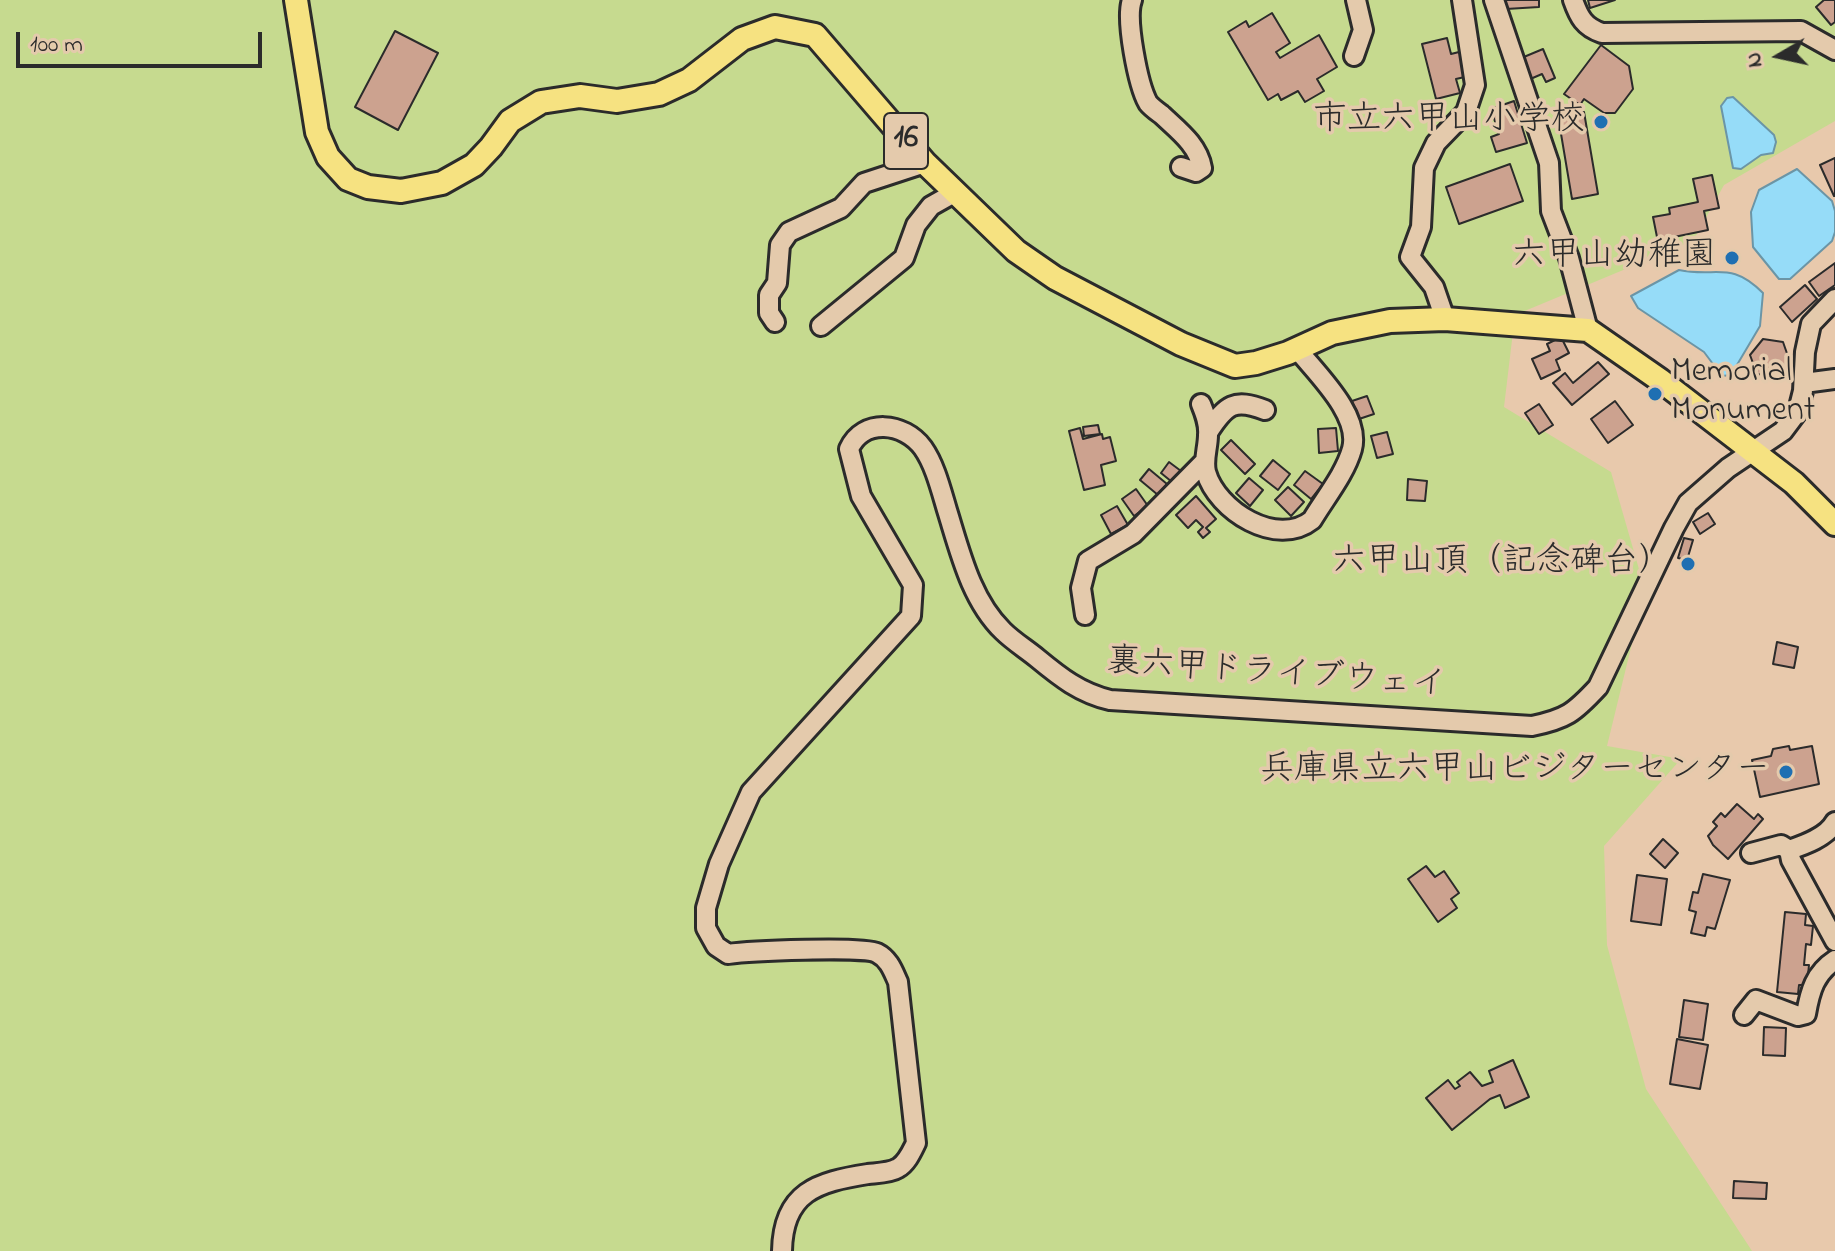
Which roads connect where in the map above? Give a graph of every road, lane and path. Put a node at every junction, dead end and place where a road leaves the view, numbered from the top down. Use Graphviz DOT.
graph roads {
  1 [pos="296,0"];
  2 [pos="1132,0"];
  3 [pos="1356,0"];
  4 [pos="1462,0"];
  5 [pos="1494,0"];
  6 [pos="1573,0"];
  7 [pos="1835,50"];
  8 [pos="1354,56"];
  9 [pos="925,163"];
  10 [pos="1181,167"];
  11 [pos="954,193"];
  12 [pos="1835,299"];
  13 [pos="1445,319"];
  14 [pos="775,322"];
  15 [pos="821,326"];
  16 [pos="1588,330"];
  17 [pos="1297,349"];
  18 [pos="1835,379"];
  19 [pos="1804,383"];
  20 [pos="1201,404"];
  21 [pos="1265,410"];
  22 [pos="1209,431"];
  23 [pos="1752,450"];
  24 [pos="1204,462"];
  25 [pos="1835,524"];
  26 [pos="1085,615"];
  27 [pos="1835,822"];
  28 [pos="1789,850"];
  29 [pos="1751,853"];
  30 [pos="1835,941"];
  31 [pos="1835,960"];
  32 [pos="1744,1015"];
  33 [pos="782,1251"];
  1 -- 9 [label="main road, 16"];
  2 -- 10 [label="street"];
  3 -- 8 [label="street"];
  4 -- 13 [label="street"];
  5 -- 16 [label="street"];
  6 -- 7 [label="street"];
  9 -- 11 [label="main road, 16"];
  9 -- 14 [label="street"];
  11 -- 15 [label="street"];
  11 -- 17 [label="main road, 16"];
  12 -- 19 [label="street"];
  13 -- 16 [label="main road, 16"];
  13 -- 17 [label="main road, 16"];
  16 -- 23 [label="main road"];
  17 -- 24 [label="street"];
  18 -- 19 [label="street"];
  19 -- 23 [label="street"];
  20 -- 22 [label="street"];
  21 -- 22 [label="street"];
  22 -- 24 [label="street"];
  23 -- 25 [label="main road"];
  23 -- 33 [label="street, 裏六甲ドライブウェイ"];
  24 -- 26 [label="street"];
  27 -- 28 [label="street"];
  28 -- 29 [label="street"];
  28 -- 30 [label="street"];
  31 -- 32 [label="street"];
}
